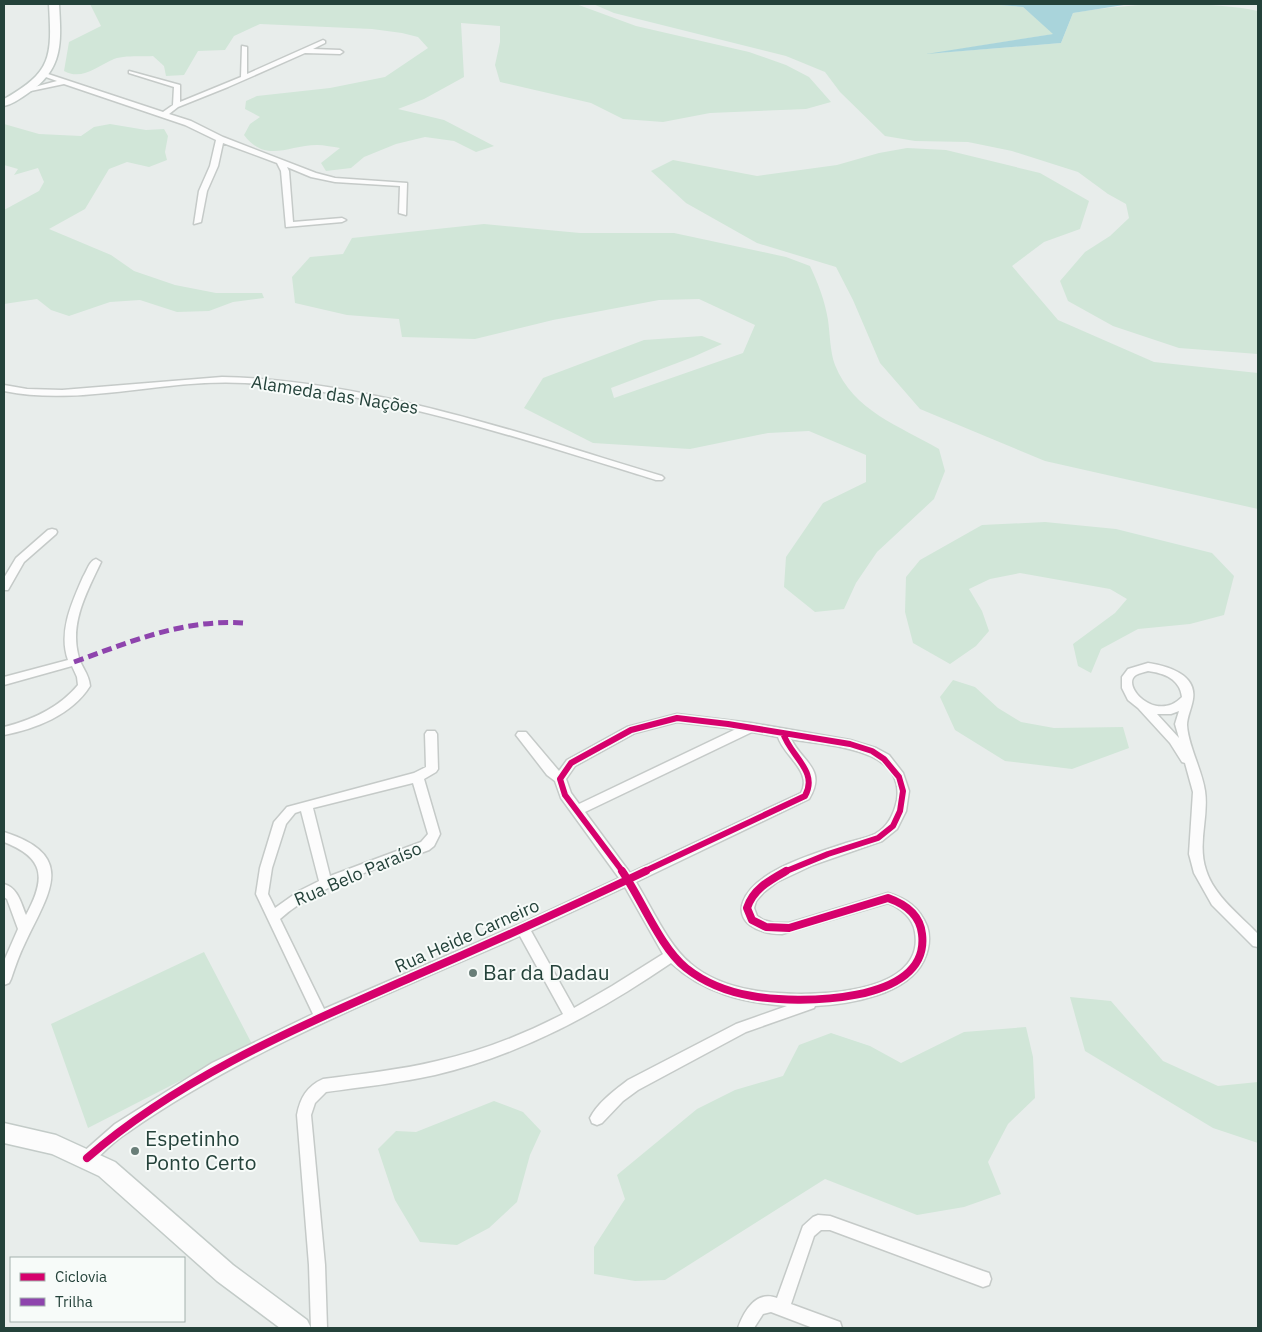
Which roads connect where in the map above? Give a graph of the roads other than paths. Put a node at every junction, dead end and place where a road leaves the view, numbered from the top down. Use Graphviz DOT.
graph roads {
  1 [pos="54,4"];
  2 [pos="323,42"];
  3 [pos="244,47"];
  4 [pos="302,51"];
  5 [pos="340,52"];
  6 [pos="131,72"];
  7 [pos="45,75"];
  8 [pos="244,78"];
  9 [pos="64,82"];
  10 [pos="26,90"];
  11 [pos="4,103"];
  12 [pos="176,106"];
  13 [pos="164,115"];
  14 [pos="220,139"];
  15 [pos="280,162"];
  16 [pos="403,213"];
  17 [pos="342,220"];
  18 [pos="197,222"];
  19 [pos="4,388"];
  20 [pos="659,478"];
  21 [pos="52,532"];
  22 [pos="96,562"];
  23 [pos="4,587"];
  24 [pos="74,662"];
  25 [pos="4,681"];
  26 [pos="1188,698"];
  27 [pos="1139,704"];
  28 [pos="752,727"];
  29 [pos="4,731"];
  30 [pos="783,733"];
  31 [pos="431,734"];
  32 [pos="522,735"];
  33 [pos="1192,770"];
  34 [pos="416,777"];
  35 [pos="560,779"];
  36 [pos="306,805"];
  37 [pos="576,811"];
  38 [pos="4,837"];
  39 [pos="626,878"];
  40 [pos="326,884"];
  41 [pos="4,889"];
  42 [pos="272,918"];
  43 [pos="25,929"];
  44 [pos="522,929"];
  45 [pos="1258,942"];
  46 [pos="672,955"];
  47 [pos="4,979"];
  48 [pos="820,1000"];
  49 [pos="571,1016"];
  50 [pos="321,1017"];
  51 [pos="597,1118"];
  52 [pos="4,1133"];
  53 [pos="88,1158"];
  54 [pos="983,1278"];
  55 [pos="776,1306"];
  56 [pos="300,1328"];
  57 [pos="319,1328"];
  58 [pos="746,1328"];
  59 [pos="834,1328"];
  1 -- 7 [label="main road"];
  2 -- 4 [label="street"];
  3 -- 8 [label="street"];
  4 -- 5 [label="street"];
  4 -- 8 [label="street"];
  6 -- 12 [label="street"];
  7 -- 9 [label="street"];
  7 -- 10 [label="main road"];
  8 -- 12 [label="street"];
  9 -- 10 [label="street"];
  9 -- 13 [label="street"];
  10 -- 11 [label="main road"];
  12 -- 13 [label="street"];
  13 -- 14 [label="street"];
  14 -- 15 [label="street"];
  14 -- 18 [label="street"];
  15 -- 16 [label="street"];
  15 -- 17 [label="street"];
  19 -- 20 [label="street, Alameda das Nações"];
  21 -- 23 [label="street"];
  22 -- 24 [label="street"];
  24 -- 25 [label="street"];
  24 -- 29 [label="street"];
  26 -- 27 [label="street"];
  26 -- 27 [label="street"];
  26 -- 33 [label="street"];
  27 -- 33 [label="street"];
  28 -- 30 [label="street"];
  28 -- 35 [label="street"];
  28 -- 37 [label="street"];
  30 -- 39 [label="street, Rua Heide Carneiro"];
  30 -- 48 [label="street"];
  31 -- 34 [label="street"];
  32 -- 35 [label="street"];
  33 -- 45 [label="street"];
  34 -- 36 [label="street"];
  34 -- 40 [label="street, Rua Belo Paraíso"];
  35 -- 37 [label="street"];
  36 -- 40 [label="street"];
  36 -- 42 [label="street"];
  37 -- 39 [label="street"];
  38 -- 43 [label="street"];
  39 -- 44 [label="street, Rua Heide Carneiro"];
  39 -- 46 [label="street"];
  40 -- 42 [label="street, Rua Belo Paraíso"];
  41 -- 43 [label="street"];
  42 -- 50 [label="street"];
  43 -- 47 [label="street"];
  44 -- 49 [label="street"];
  44 -- 50 [label="street, Rua Heide Carneiro"];
  46 -- 48 [label="street"];
  46 -- 49 [label="street"];
  48 -- 51 [label="street"];
  49 -- 57 [label="street"];
  50 -- 53 [label="street, Rua Heide Carneiro"];
  52 -- 53 [label="main road"];
  53 -- 56 [label="main road"];
  54 -- 55 [label="street"];
  55 -- 58 [label="street"];
  55 -- 59 [label="street"];
}
